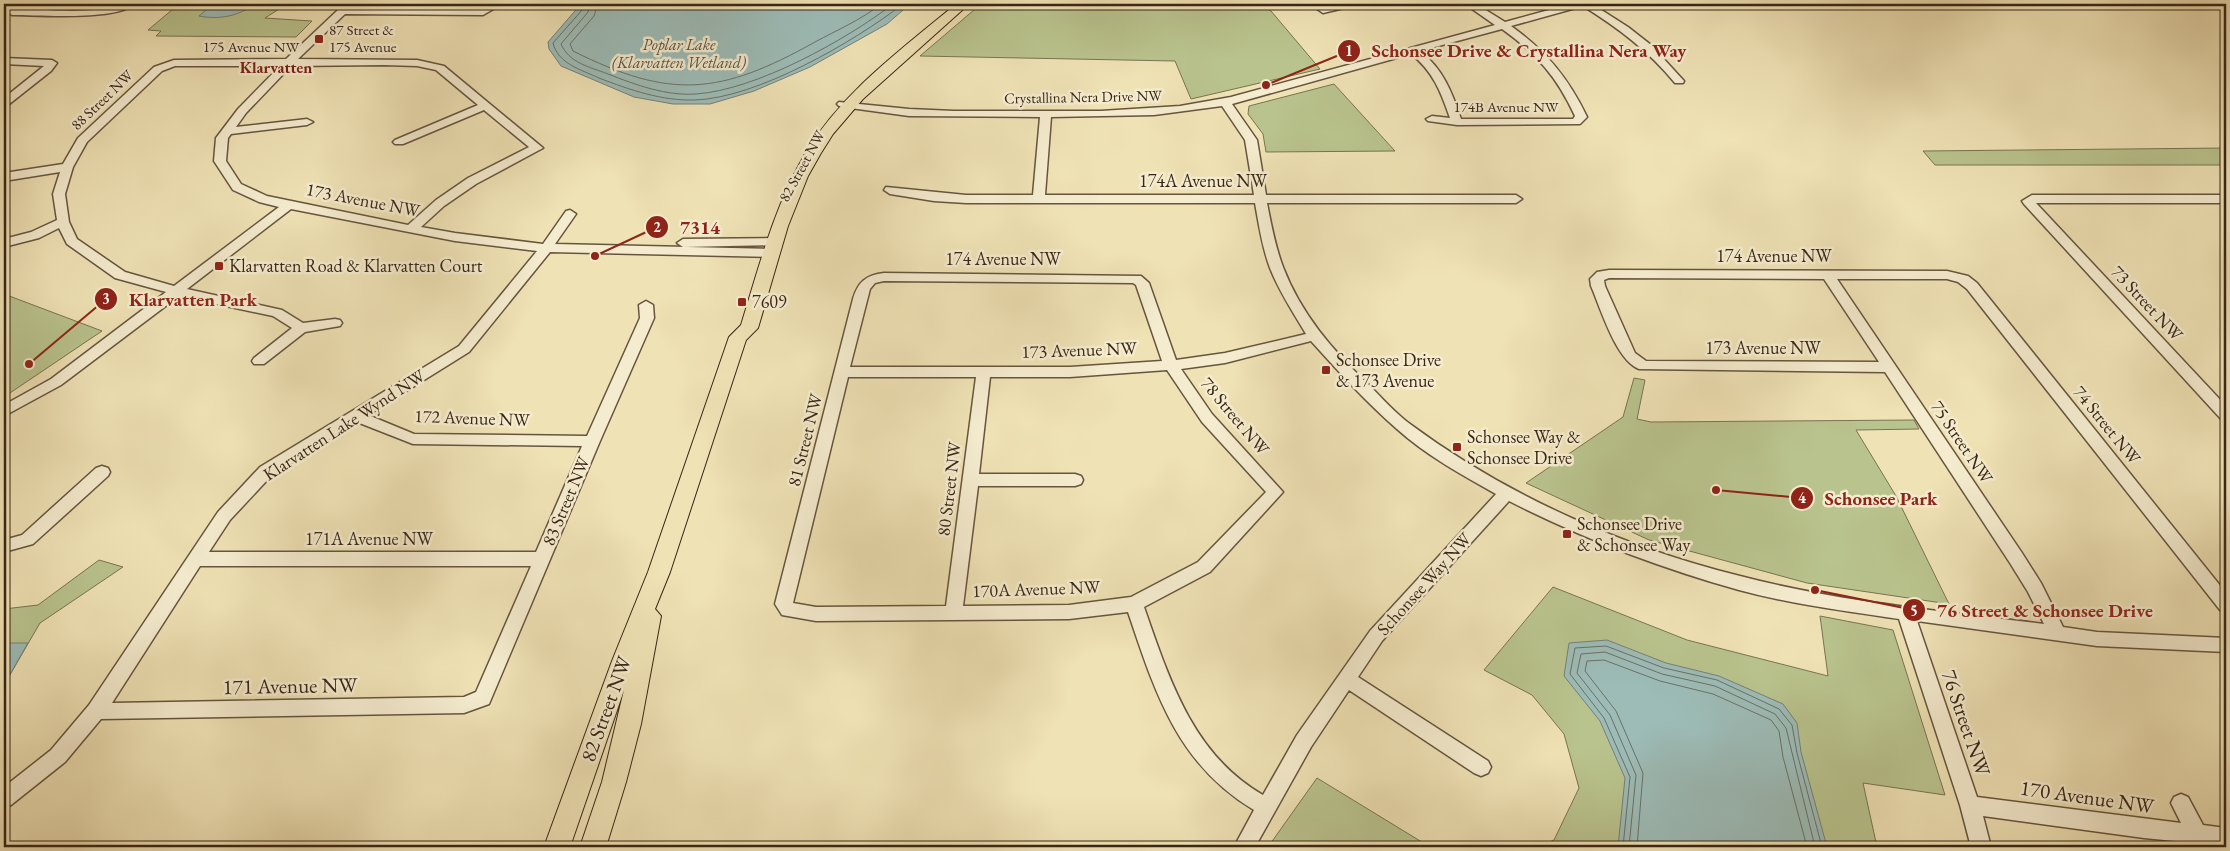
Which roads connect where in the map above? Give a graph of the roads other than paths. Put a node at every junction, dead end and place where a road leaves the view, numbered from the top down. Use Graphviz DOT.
graph roads {
  1 [pos="129,4"];
  2 [pos="354,4"];
  3 [pos="496,4"];
  4 [pos="963,4"];
  5 [pos="1350,4"];
  6 [pos="1470,4"];
  7 [pos="1581,4"];
  8 [pos="1586,4"];
  9 [pos="14,7"];
  10 [pos="1319,7"];
  11 [pos="342,11"];
  12 [pos="1503,25"];
  13 [pos="1412,50"];
  14 [pos="4,61"];
  15 [pos="289,62"];
  16 [pos="165,65"];
  17 [pos="428,65"];
  18 [pos="415,74"];
  19 [pos="1679,81"];
  20 [pos="1225,102"];
  21 [pos="4,103"];
  22 [pos="846,105"];
  23 [pos="485,106"];
  24 [pos="1046,114"];
  25 [pos="1432,119"];
  26 [pos="307,122"];
  27 [pos="1457,122"];
  28 [pos="227,131"];
  29 [pos="399,142"];
  30 [pos="67,166"];
  31 [pos="4,177"];
  32 [pos="890,190"];
  33 [pos="1262,198"];
  34 [pos="1039,199"];
  35 [pos="1516,199"];
  36 [pos="2226,199"];
  37 [pos="289,205"];
  38 [pos="570,214"];
  39 [pos="63,222"];
  40 [pos="411,229"];
  41 [pos="4,243"];
  42 [pos="769,247"];
  43 [pos="546,248"];
  44 [pos="1828,275"];
  45 [pos="1953,276"];
  46 [pos="869,279"];
  47 [pos="1136,279"];
  48 [pos="177,292"];
  49 [pos="646,305"];
  50 [pos="335,323"];
  51 [pos="301,328"];
  52 [pos="1314,336"];
  53 [pos="259,361"];
  54 [pos="1637,363"];
  55 [pos="1171,365"];
  56 [pos="1889,367"];
  57 [pos="842,372"];
  58 [pos="984,372"];
  59 [pos="4,411"];
  60 [pos="2226,415"];
  61 [pos="356,416"];
  62 [pos="592,440"];
  63 [pos="102,472"];
  64 [pos="971,480"];
  65 [pos="1075,480"];
  66 [pos="1275,492"];
  67 [pos="1507,493"];
  68 [pos="4,546"];
  69 [pos="195,559"];
  70 [pos="542,560"];
  71 [pos="659,572"];
  72 [pos="1134,604"];
  73 [pos="2226,605"];
  74 [pos="788,610"];
  75 [pos="954,612"];
  76 [pos="1906,614"];
  77 [pos="2058,634"];
  78 [pos="2226,645"];
  79 [pos="1347,678"];
  80 [pos="482,698"];
  81 [pos="96,711"];
  82 [pos="1481,767"];
  83 [pos="4,799"];
  84 [pos="2181,803"];
  85 [pos="1970,805"];
  86 [pos="1266,807"];
  87 [pos="2198,835"];
  88 [pos="2226,837"];
  89 [pos="557,847"];
  90 [pos="593,847"];
  91 [pos="1244,847"];
  92 [pos="1981,847"];
  1 -- 9 [label="street"];
  2 -- 11 [label="street"];
  3 -- 11 [label="street"];
  4 -- 22 [label="main road, 82 Street NW"];
  5 -- 10 [label="street"];
  6 -- 12 [label="street"];
  7 -- 12 [label="street, Crystallina Nera Drive NW"];
  8 -- 19 [label="street"];
  11 -- 15 [label="street"];
  12 -- 13 [label="street, Crystallina Nera Drive NW"];
  12 -- 27 [label="street, 174B Avenue NW"];
  13 -- 20 [label="street, Crystallina Nera Drive NW"];
  13 -- 27 [label="street"];
  14 -- 21 [label="street"];
  15 -- 16 [label="street, 175 Avenue NW"];
  15 -- 17 [label="street, 175 Avenue NW"];
  15 -- 28 [label="street"];
  16 -- 30 [label="street, 88 Street NW"];
  17 -- 18 [label="street"];
  17 -- 23 [label="street, 175 Avenue NW"];
  20 -- 24 [label="street, Crystallina Nera Drive NW"];
  20 -- 33 [label="street"];
  22 -- 24 [label="street, Crystallina Nera Drive NW"];
  22 -- 42 [label="main road, 82 Street NW"];
  23 -- 29 [label="street"];
  23 -- 40 [label="street, 175 Avenue NW"];
  24 -- 34 [label="street"];
  25 -- 27 [label="street, 174B Avenue NW"];
  26 -- 28 [label="street"];
  28 -- 37 [label="street, 173 Avenue NW"];
  30 -- 31 [label="street"];
  30 -- 39 [label="street, 88 Street NW"];
  32 -- 34 [label="street, 174A Avenue NW"];
  33 -- 34 [label="street, 174A Avenue NW"];
  33 -- 35 [label="street, 174A Avenue NW"];
  33 -- 52 [label="street"];
  36 -- 60 [label="street, 73 Street NW"];
  37 -- 40 [label="street, 173 Avenue NW"];
  37 -- 48 [label="street"];
  38 -- 43 [label="street"];
  39 -- 41 [label="street"];
  39 -- 48 [label="street, 88 Street NW"];
  40 -- 43 [label="street, 173 Avenue NW"];
  42 -- 43 [label="street, 173 Avenue NW"];
  42 -- 71 [label="main road, 82 Street NW"];
  43 -- 61 [label="street, Klarvatten Lake Wynd NW"];
  44 -- 45 [label="street, 174 Avenue NW"];
  44 -- 54 [label="street, 174 Avenue NW"];
  44 -- 56 [label="street, 75 Street NW"];
  45 -- 73 [label="street, 74 Street NW"];
  46 -- 47 [label="street, 174 Avenue NW"];
  46 -- 57 [label="street, 81 Street NW"];
  47 -- 55 [label="street, 78 Street NW"];
  48 -- 51 [label="street, 88 Street NW"];
  48 -- 59 [label="street"];
  49 -- 62 [label="street, 83 Street NW"];
  50 -- 51 [label="street"];
  51 -- 53 [label="street"];
  52 -- 55 [label="street, 173 Avenue NW"];
  52 -- 67 [label="street"];
  54 -- 56 [label="street, 173 Avenue NW"];
  55 -- 58 [label="street, 173 Avenue NW"];
  55 -- 66 [label="street, 78 Street NW"];
  56 -- 77 [label="street, 75 Street NW"];
  57 -- 58 [label="street, 173 Avenue NW"];
  57 -- 74 [label="street, 81 Street NW"];
  58 -- 64 [label="street, 80 Street NW"];
  61 -- 62 [label="street, 172 Avenue NW"];
  61 -- 69 [label="street, Klarvatten Lake Wynd NW"];
  62 -- 70 [label="street, 83 Street NW"];
  63 -- 68 [label="street"];
  64 -- 65 [label="street"];
  64 -- 75 [label="street, 80 Street NW"];
  66 -- 72 [label="street, 170A Avenue NW"];
  67 -- 76 [label="street"];
  67 -- 79 [label="street, Schonsee Way NW"];
  69 -- 70 [label="street, 171A Avenue NW"];
  69 -- 81 [label="street, Klarvatten Lake Wynd NW"];
  70 -- 80 [label="street, 83 Street NW"];
  71 -- 89 [label="main road, 82 Street NW"];
  71 -- 90 [label="main road, 82 Street NW"];
  72 -- 75 [label="street, 170A Avenue NW"];
  72 -- 86 [label="street"];
  74 -- 75 [label="street, 170A Avenue NW"];
  76 -- 77 [label="street"];
  76 -- 85 [label="street, 76 Street NW"];
  77 -- 78 [label="street"];
  79 -- 82 [label="street"];
  79 -- 86 [label="street, Schonsee Way NW"];
  80 -- 81 [label="street, 171 Avenue NW"];
  81 -- 83 [label="street, Klarvatten Lake Wynd NW"];
  84 -- 87 [label="street"];
  85 -- 87 [label="street, 170 Avenue NW"];
  85 -- 92 [label="street, 76 Street NW"];
  86 -- 91 [label="street, Schonsee Way NW"];
  87 -- 88 [label="street, 170 Avenue NW"];
}
